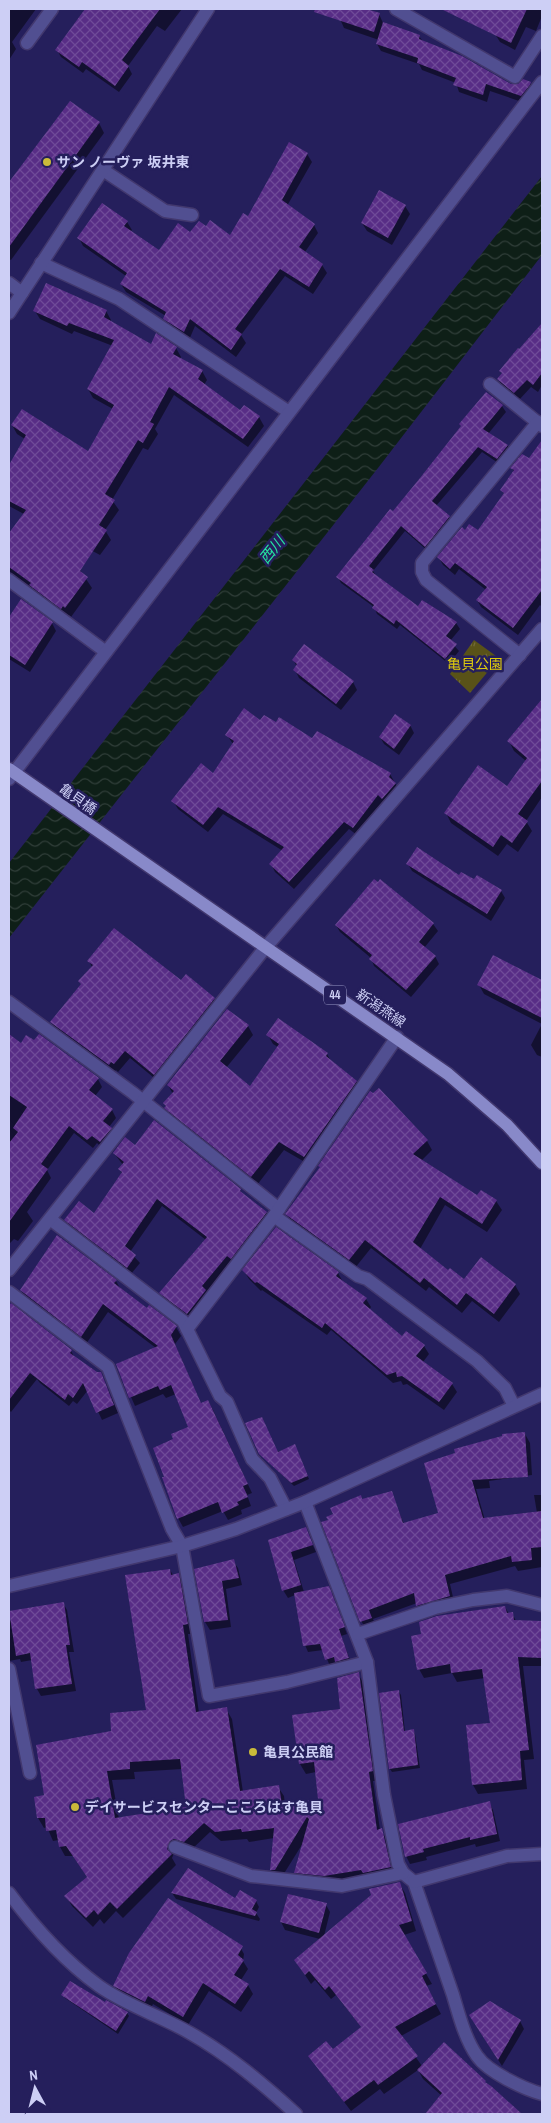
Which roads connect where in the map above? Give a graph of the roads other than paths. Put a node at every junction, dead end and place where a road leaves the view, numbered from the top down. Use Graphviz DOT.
graph roads {
  1 [pos="52,9"];
  2 [pos="208,9"];
  3 [pos="396,9"];
  4 [pos="542,36"];
  5 [pos="27,43"];
  6 [pos="542,82"];
  7 [pos="103,170"];
  8 [pos="192,215"];
  9 [pos="42,263"];
  10 [pos="9,283"];
  11 [pos="22,293"];
  12 [pos="9,313"];
  13 [pos="490,384"];
  14 [pos="289,412"];
  15 [pos="540,424"];
  16 [pos="9,580"];
  17 [pos="542,629"];
  18 [pos="106,652"];
  19 [pos="520,655"];
  20 [pos="14,775"];
  21 [pos="115,843"];
  22 [pos="265,948"];
  23 [pos="9,1002"];
  24 [pos="397,1037"];
  25 [pos="143,1102"];
  26 [pos="542,1163"];
  27 [pos="276,1212"];
  28 [pos="50,1218"];
  29 [pos="9,1270"];
  30 [pos="9,1292"];
  31 [pos="187,1329"];
  32 [pos="542,1394"];
  33 [pos="514,1406"];
  34 [pos="305,1502"];
  35 [pos="286,1509"];
  36 [pos="182,1546"];
  37 [pos="9,1586"];
  38 [pos="542,1604"];
  39 [pos="358,1634"];
  40 [pos="367,1662"];
  41 [pos="9,1669"];
  42 [pos="30,1773"];
  43 [pos="175,1847"];
  44 [pos="542,1854"];
  45 [pos="403,1873"];
  46 [pos="414,1882"];
  47 [pos="9,1893"];
  48 [pos="542,2094"];
  49 [pos="296,2114"];
  1 -- 5 [label="street"];
  2 -- 7 [label="street"];
  3 -- 4 [label="street"];
  6 -- 14 [label="street"];
  7 -- 8 [label="street"];
  7 -- 9 [label="street"];
  9 -- 11 [label="street"];
  9 -- 14 [label="street"];
  10 -- 11 [label="street"];
  11 -- 12 [label="street"];
  13 -- 15 [label="street"];
  14 -- 18 [label="street"];
  15 -- 19 [label="street"];
  16 -- 18 [label="street"];
  17 -- 19 [label="street"];
  18 -- 20 [label="street"];
  19 -- 22 [label="street"];
  20 -- 21 [label="main road, 亀貝橋 / 44"];
  21 -- 22 [label="main road, 新潟燕線 / 44"];
  22 -- 24 [label="main road, 新潟燕線 / 44"];
  22 -- 25 [label="street"];
  23 -- 25 [label="street"];
  24 -- 26 [label="main road, 新潟燕線 / 44"];
  24 -- 27 [label="street"];
  25 -- 27 [label="street"];
  25 -- 28 [label="street"];
  27 -- 31 [label="street"];
  27 -- 33 [label="street"];
  28 -- 29 [label="street"];
  28 -- 31 [label="street"];
  30 -- 36 [label="street"];
  31 -- 35 [label="street"];
  32 -- 33 [label="street"];
  33 -- 34 [label="street"];
  34 -- 35 [label="street"];
  34 -- 39 [label="street"];
  35 -- 36 [label="street"];
  36 -- 37 [label="street"];
  36 -- 40 [label="street"];
  38 -- 39 [label="street"];
  39 -- 40 [label="street"];
  40 -- 45 [label="street"];
  41 -- 42 [label="street"];
  43 -- 45 [label="street"];
  44 -- 46 [label="street"];
  45 -- 46 [label="street"];
  46 -- 48 [label="street"];
  47 -- 49 [label="street"];
}
